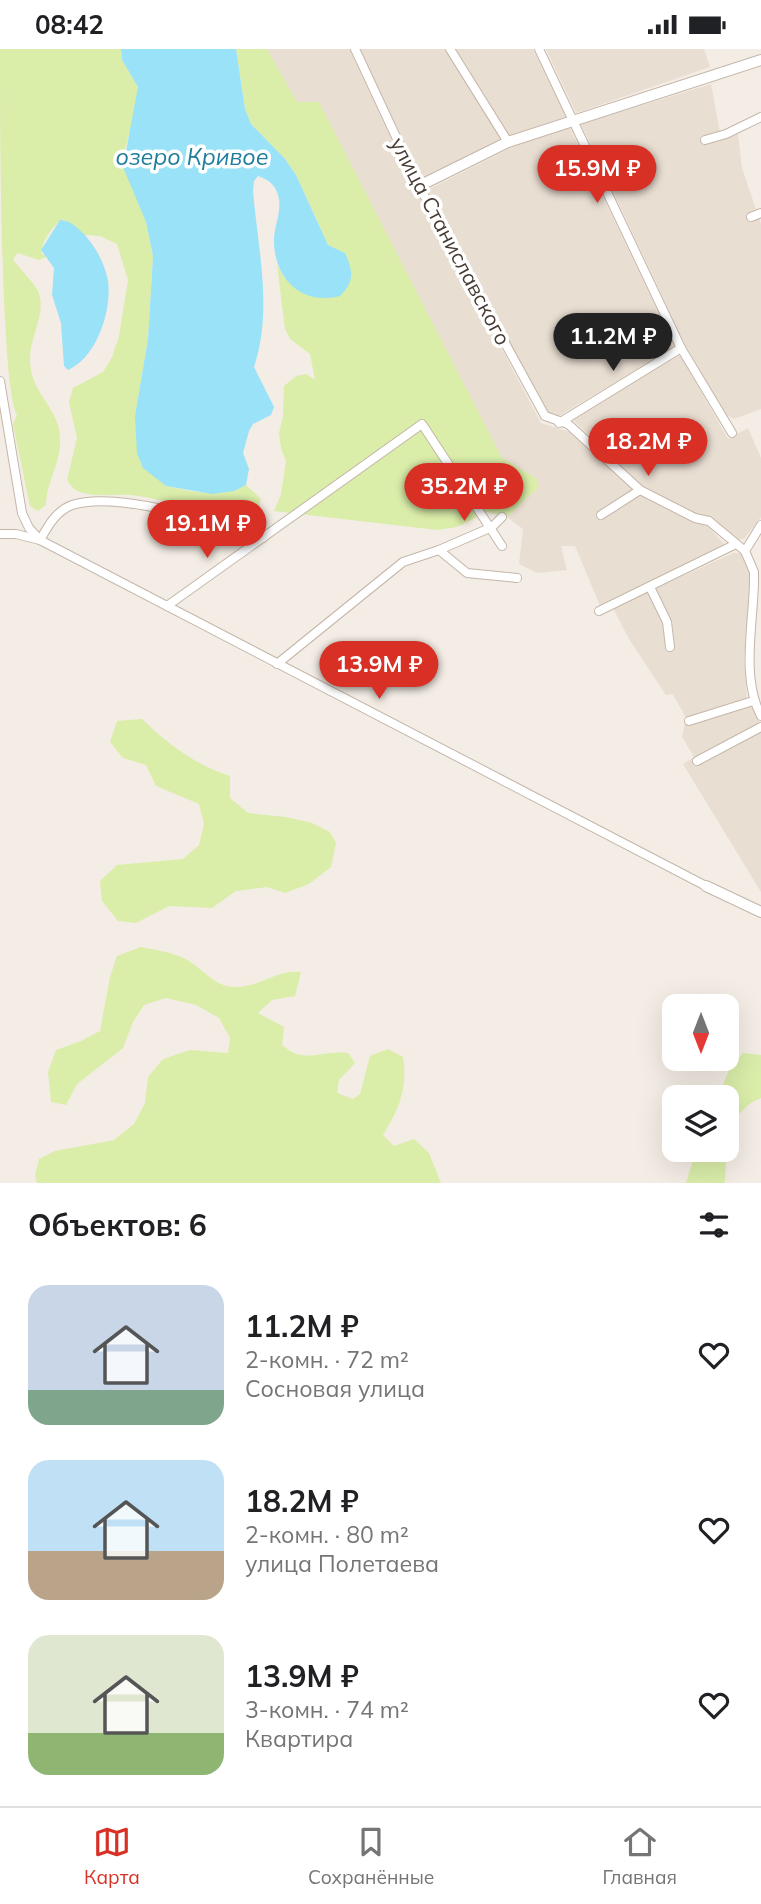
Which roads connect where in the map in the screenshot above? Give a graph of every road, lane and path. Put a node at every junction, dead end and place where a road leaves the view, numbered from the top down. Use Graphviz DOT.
graph roads {
  1 [pos="355,49"];
  2 [pos="450,49"];
  3 [pos="539,49"];
  4 [pos="761,60"];
  5 [pos="761,117"];
  6 [pos="573,120"];
  7 [pos="705,140"];
  8 [pos="508,142"];
  9 [pos="419,186"];
  10 [pos="761,213"];
  11 [pos="751,217"];
  12 [pos="681,348"];
  13 [pos="0,381"];
  14 [pos="559,423"];
  15 [pos="732,433"];
  16 [pos="640,490"];
  17 [pos="601,515"];
  18 [pos="502,517"];
  19 [pos="761,525"];
  20 [pos="490,528"];
  21 [pos="0,534"];
  22 [pos="263,538"];
  23 [pos="40,540"];
  24 [pos="736,544"];
  25 [pos="502,546"];
  26 [pos="439,549"];
  27 [pos="745,551"];
  28 [pos="517,578"];
  29 [pos="650,587"];
  30 [pos="167,606"];
  31 [pos="599,611"];
  32 [pos="670,647"];
  33 [pos="277,664"];
  34 [pos="753,701"];
  35 [pos="761,716"];
  36 [pos="689,721"];
  37 [pos="761,727"];
  38 [pos="696,761"];
  39 [pos="706,886"];
  40 [pos="761,912"];
  1 -- 9 [label="street, улица Станиславского"];
  2 -- 8 [label="street"];
  3 -- 6 [label="street"];
  4 -- 6 [label="street"];
  5 -- 7 [label="street"];
  6 -- 8 [label="street"];
  6 -- 12 [label="street"];
  8 -- 9 [label="street"];
  9 -- 14 [label="street, улица Станиславского"];
  10 -- 11 [label="street"];
  12 -- 14 [label="street"];
  12 -- 15 [label="street"];
  13 -- 23 [label="street"];
  14 -- 16 [label="street, улица Станиславского"];
  16 -- 17 [label="street"];
  16 -- 24 [label="street, улица Станиславского"];
  18 -- 20 [label="street"];
  19 -- 27 [label="street"];
  20 -- 22 [label="street"];
  20 -- 25 [label="street"];
  20 -- 26 [label="street"];
  21 -- 23 [label="street"];
  22 -- 23 [label="street"];
  22 -- 30 [label="street"];
  23 -- 30 [label="street"];
  24 -- 27 [label="street, улица Станиславского"];
  24 -- 29 [label="street"];
  26 -- 28 [label="street"];
  26 -- 33 [label="street"];
  27 -- 34 [label="street"];
  29 -- 31 [label="street"];
  29 -- 32 [label="street"];
  30 -- 33 [label="street"];
  33 -- 39 [label="street"];
  34 -- 35 [label="street"];
  34 -- 36 [label="street"];
  37 -- 38 [label="street"];
  39 -- 40 [label="street"];
}
